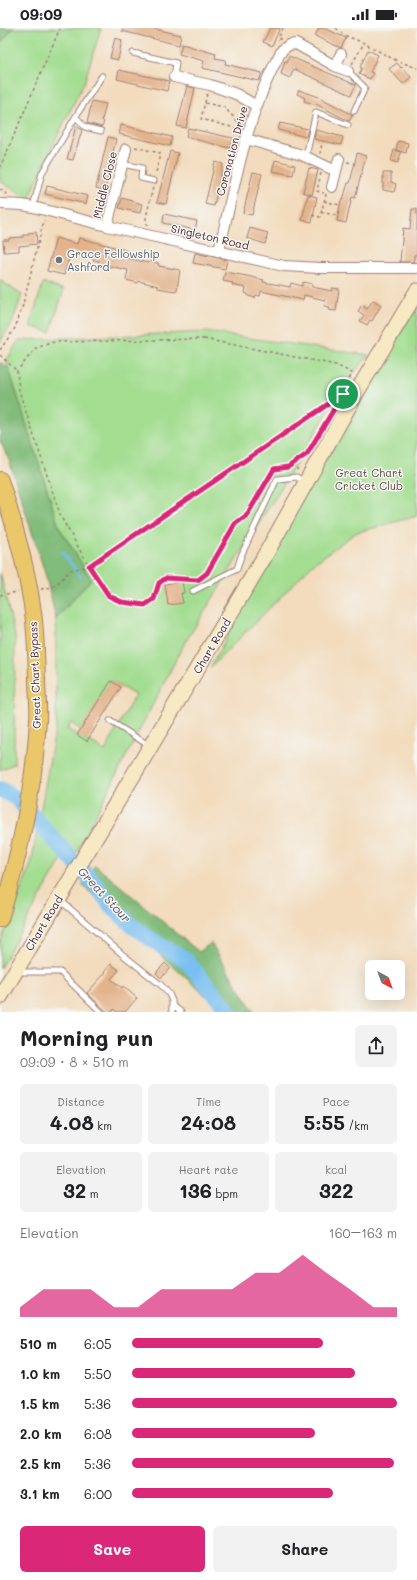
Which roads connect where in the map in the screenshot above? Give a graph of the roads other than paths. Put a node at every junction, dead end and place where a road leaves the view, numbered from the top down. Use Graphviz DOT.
graph roads {
  1 [pos="133,53"];
  2 [pos="341,54"];
  3 [pos="336,66"];
  4 [pos="348,71"];
  5 [pos="102,76"];
  6 [pos="174,77"];
  7 [pos="257,106"];
  8 [pos="354,111"];
  9 [pos="76,118"];
  10 [pos="348,125"];
  11 [pos="101,131"];
  12 [pos="245,133"];
  13 [pos="126,149"];
  14 [pos="306,156"];
  15 [pos="339,159"];
  16 [pos="122,164"];
  17 [pos="336,171"];
  18 [pos="154,181"];
  19 [pos="332,187"];
  20 [pos="1,205"];
  21 [pos="33,207"];
  22 [pos="107,226"];
  23 [pos="219,251"];
  24 [pos="417,268"];
  25 [pos="417,291"];
  26 [pos="0,480"];
  27 [pos="306,483"];
  28 [pos="193,591"];
  29 [pos="110,721"];
  30 [pos="151,747"];
  31 [pos="58,899"];
  32 [pos="0,919"];
  33 [pos="15,972"];
  34 [pos="0,997"];
  35 [pos="172,1005"];
  36 [pos="101,1012"];
  37 [pos="172,1012"];
  38 [pos="181,1012"];
  1 -- 6 [label="lane"];
  2 -- 3 [label="street"];
  3 -- 4 [label="street, Coronation Drive"];
  3 -- 7 [label="street, Coronation Drive"];
  4 -- 8 [label="lane"];
  5 -- 9 [label="lane"];
  6 -- 7 [label="street"];
  7 -- 12 [label="street, Coronation Drive"];
  9 -- 11 [label="lane"];
  9 -- 21 [label="lane"];
  10 -- 14 [label="lane"];
  12 -- 14 [label="street"];
  12 -- 23 [label="street, Coronation Drive"];
  13 -- 16 [label="street, Middle Close"];
  14 -- 17 [label="street"];
  15 -- 17 [label="street"];
  16 -- 18 [label="lane"];
  16 -- 22 [label="street, Middle Close"];
  17 -- 19 [label="street"];
  20 -- 21 [label="street, Singleton Road"];
  21 -- 22 [label="street, Singleton Road"];
  22 -- 23 [label="street, Singleton Road"];
  23 -- 24 [label="street, Singleton Road"];
  25 -- 27 [label="street, Chart Road"];
  26 -- 32 [label="main road, Great Chart Bypass"];
  27 -- 28 [label="lane"];
  27 -- 30 [label="street, Chart Road"];
  29 -- 30 [label="lane"];
  30 -- 31 [label="street, Chart Road"];
  31 -- 33 [label="street, Chart Road"];
  31 -- 35 [label="lane"];
  33 -- 34 [label="street, Chart Road"];
  33 -- 36 [label="lane"];
  35 -- 37 [label="lane"];
  35 -- 38 [label="lane"];
}
